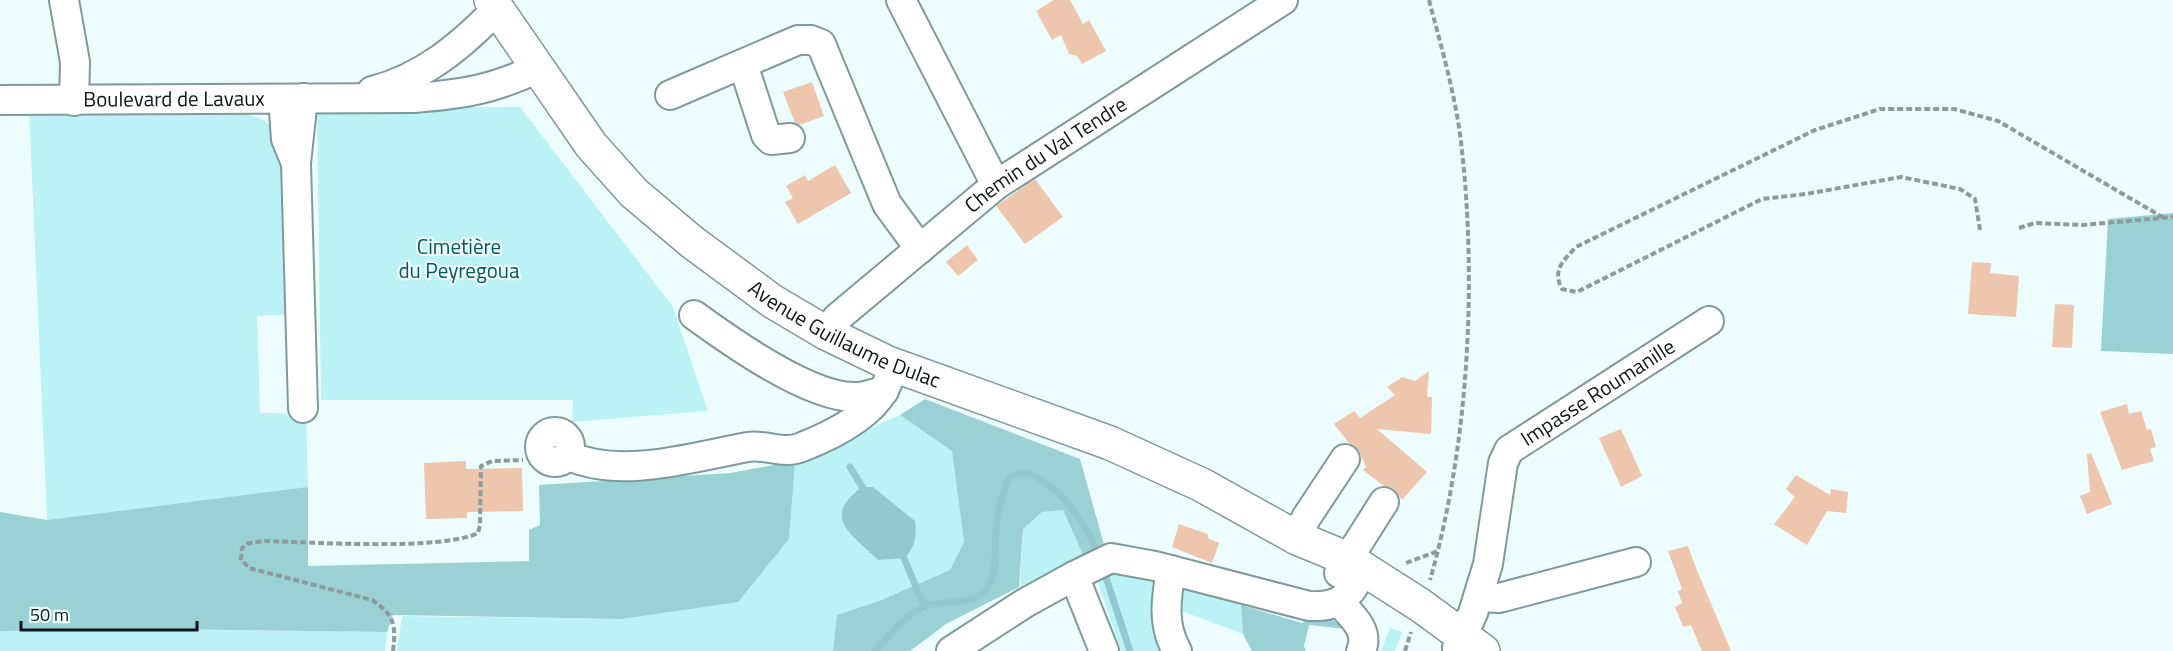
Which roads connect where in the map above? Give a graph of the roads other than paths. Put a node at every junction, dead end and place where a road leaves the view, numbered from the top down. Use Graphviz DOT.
graph roads {
  1 [pos="64,0"];
  2 [pos="902,0"];
  3 [pos="1283,0"];
  4 [pos="494,5"];
  5 [pos="433,64"];
  6 [pos="743,64"];
  7 [pos="536,69"];
  8 [pos="670,95"];
  9 [pos="439,96"];
  10 [pos="347,97"];
  11 [pos="293,98"];
  12 [pos="0,100"];
  13 [pos="74,101"];
  14 [pos="790,138"];
  15 [pos="996,184"];
  16 [pos="920,249"];
  17 [pos="694,315"];
  18 [pos="1709,321"];
  19 [pos="826,333"];
  20 [pos="889,378"];
  21 [pos="303,408"];
  22 [pos="567,456"];
  23 [pos="1345,459"];
  24 [pos="1384,502"];
  25 [pos="1297,538"];
  26 [pos="1636,562"];
  27 [pos="1092,567"];
  28 [pos="1171,570"];
  29 [pos="1346,579"];
  30 [pos="1478,597"];
  31 [pos="1466,646"];
  32 [pos="951,651"];
  33 [pos="1104,651"];
  34 [pos="1177,651"];
  35 [pos="1361,651"];
  1 -- 13 [label="street"];
  2 -- 15 [label="street"];
  3 -- 15 [label="street, Chemin du Val Tendre"];
  4 -- 5 [label="street, Boulevard de Lavaux"];
  4 -- 7 [label="main road, Avenue Guillaume Dulac"];
  5 -- 9 [label="street"];
  5 -- 10 [label="street, Boulevard de Lavaux"];
  6 -- 8 [label="street"];
  6 -- 14 [label="street"];
  6 -- 16 [label="street"];
  7 -- 9 [label="street, Boulevard de Lavaux"];
  7 -- 19 [label="main road, Avenue Guillaume Dulac"];
  9 -- 10 [label="street, Boulevard de Lavaux"];
  10 -- 11 [label="street, Boulevard de Lavaux"];
  11 -- 13 [label="street, Boulevard de Lavaux"];
  11 -- 21 [label="street"];
  12 -- 13 [label="street, Boulevard de Lavaux"];
  15 -- 16 [label="street, Chemin du Val Tendre"];
  16 -- 19 [label="street, Chemin du Val Tendre"];
  17 -- 20 [label="street"];
  18 -- 30 [label="street, Impasse Roumanille"];
  19 -- 20 [label="main road, Avenue Guillaume Dulac"];
  20 -- 22 [label="street"];
  20 -- 25 [label="main road, Avenue Guillaume Dulac"];
  23 -- 25 [label="street"];
  24 -- 29 [label="street"];
  25 -- 29 [label="main road, Avenue Guillaume Dulac"];
  26 -- 30 [label="street"];
  27 -- 28 [label="street"];
  27 -- 32 [label="street"];
  27 -- 33 [label="street"];
  28 -- 29 [label="street"];
  28 -- 34 [label="street"];
  29 -- 31 [label="main road, Avenue Guillaume Dulac"];
  29 -- 35 [label="street"];
  30 -- 31 [label="street, Impasse Roumanille"];
}
